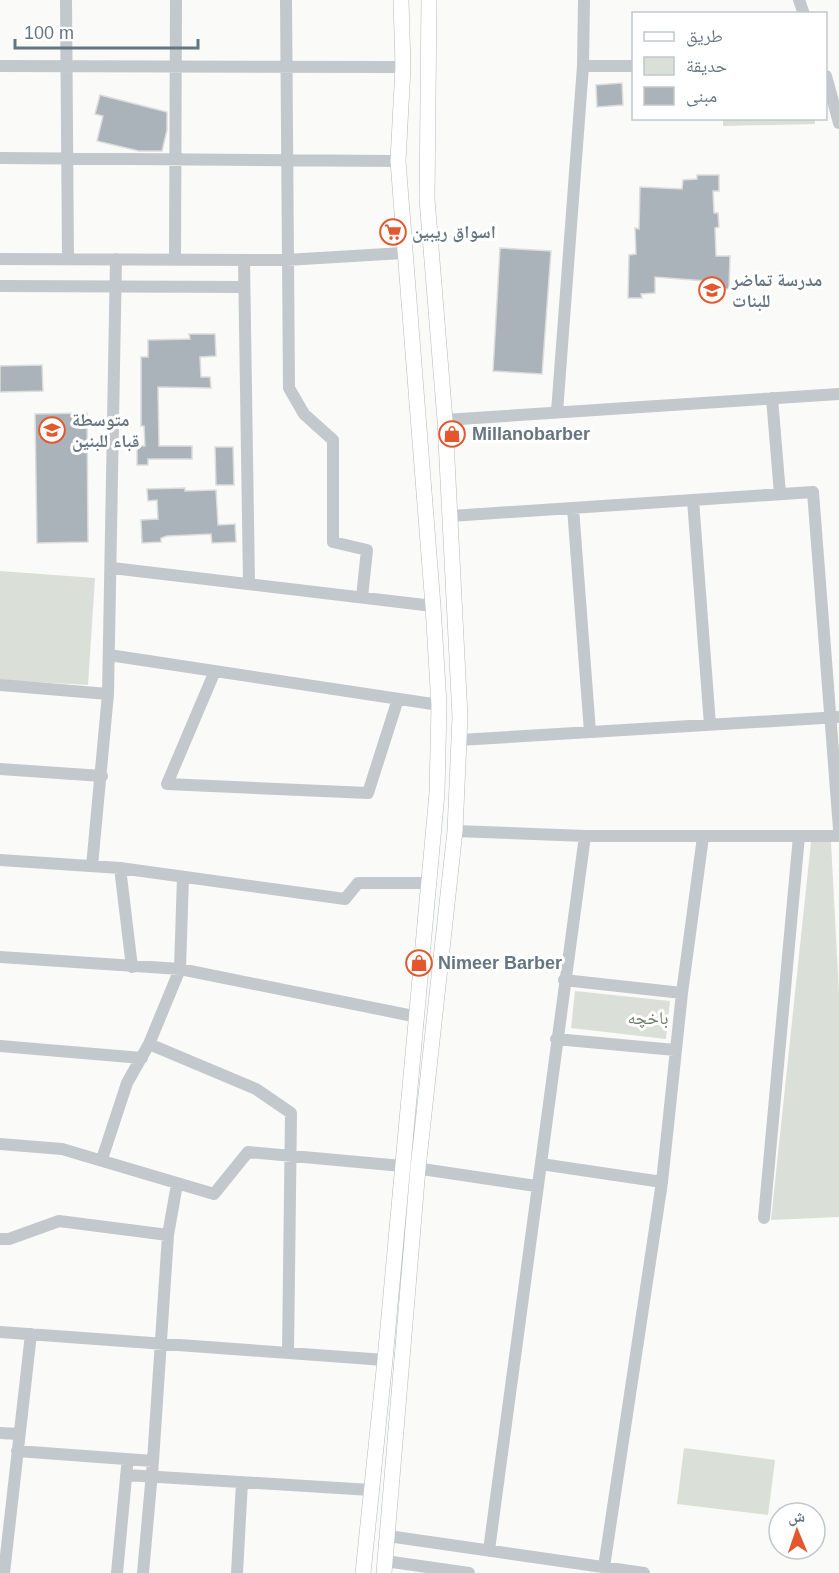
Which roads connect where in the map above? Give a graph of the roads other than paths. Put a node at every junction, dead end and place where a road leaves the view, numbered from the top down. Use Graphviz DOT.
graph roads {
  1 [pos="66,0"];
  2 [pos="176,0"];
  3 [pos="286,0"];
  4 [pos="401,0"];
  5 [pos="429,0"];
  6 [pos="584,0"];
  7 [pos="0,66"];
  8 [pos="67,66"];
  9 [pos="177,66"];
  10 [pos="583,66"];
  11 [pos="632,66"];
  12 [pos="286,67"];
  13 [pos="403,67"];
  14 [pos="827,83"];
  15 [pos="839,123"];
  16 [pos="0,158"];
  17 [pos="66,158"];
  18 [pos="175,159"];
  19 [pos="286,160"];
  20 [pos="398,161"];
  21 [pos="404,253"];
  22 [pos="0,259"];
  23 [pos="68,259"];
  24 [pos="116,259"];
  25 [pos="175,260"];
  26 [pos="244,260"];
  27 [pos="286,260"];
  28 [pos="0,286"];
  29 [pos="115,286"];
  30 [pos="244,287"];
  31 [pos="839,394"];
  32 [pos="772,398"];
  33 [pos="557,412"];
  34 [pos="445,420"];
  35 [pos="780,494"];
  36 [pos="693,500"];
  37 [pos="573,508"];
  38 [pos="451,516"];
  39 [pos="112,568"];
  40 [pos="249,583"];
  41 [pos="362,597"];
  42 [pos="433,606"];
  43 [pos="109,655"];
  44 [pos="215,671"];
  45 [pos="0,685"];
  46 [pos="108,694"];
  47 [pos="398,699"];
  48 [pos="439,705"];
  49 [pos="835,718"];
  50 [pos="710,725"];
  51 [pos="590,732"];
  52 [pos="459,740"];
  53 [pos="0,769"];
  54 [pos="102,776"];
  55 [pos="839,830"];
  56 [pos="455,831"];
  57 [pos="585,836"];
  58 [pos="799,836"];
  59 [pos="839,836"];
  60 [pos="703,837"];
  61 [pos="0,860"];
  62 [pos="92,866"];
  63 [pos="120,868"];
  64 [pos="183,877"];
  65 [pos="431,883"];
  66 [pos="0,957"];
  67 [pos="132,967"];
  68 [pos="180,969"];
  69 [pos="564,980"];
  70 [pos="682,993"];
  71 [pos="418,1017"];
  72 [pos="556,1039"];
  73 [pos="149,1044"];
  74 [pos="0,1046"];
  75 [pos="675,1050"];
  76 [pos="142,1058"];
  77 [pos="0,1144"];
  78 [pos="292,1155"];
  79 [pos="102,1159"];
  80 [pos="541,1164"];
  81 [pos="410,1167"];
  82 [pos="662,1182"];
  83 [pos="177,1184"];
  84 [pos="536,1186"];
  85 [pos="764,1218"];
  86 [pos="168,1235"];
  87 [pos="0,1239"];
  88 [pos="0,1332"];
  89 [pos="31,1334"];
  90 [pos="162,1344"];
  91 [pos="288,1353"];
  92 [pos="385,1360"];
  93 [pos="0,1432"];
  94 [pos="19,1434"];
  95 [pos="17,1451"];
  96 [pos="127,1460"];
  97 [pos="153,1461"];
  98 [pos="126,1475"];
  99 [pos="152,1476"];
  100 [pos="242,1482"];
  101 [pos="371,1491"];
  102 [pos="5,1519"];
  103 [pos="388,1536"];
  104 [pos="489,1550"];
  105 [pos="384,1567"];
  106 [pos="604,1567"];
  107 [pos="4,1573"];
  108 [pos="117,1573"];
  109 [pos="142,1573"];
  110 [pos="237,1573"];
  111 [pos="363,1573"];
  112 [pos="462,1573"];
  113 [pos="644,1573"];
  1 -- 8 [label="street"];
  2 -- 9 [label="street"];
  3 -- 12 [label="street"];
  4 -- 13 [label="main road"];
  5 -- 34 [label="main road"];
  6 -- 10 [label="street"];
  7 -- 8 [label="street"];
  8 -- 9 [label="street"];
  8 -- 17 [label="street"];
  9 -- 12 [label="street"];
  9 -- 18 [label="street"];
  10 -- 11 [label="street"];
  10 -- 33 [label="street"];
  12 -- 13 [label="street"];
  12 -- 19 [label="street"];
  13 -- 20 [label="main road"];
  14 -- 15 [label="street"];
  16 -- 17 [label="street"];
  17 -- 18 [label="street"];
  17 -- 23 [label="street"];
  18 -- 19 [label="street"];
  18 -- 25 [label="street"];
  19 -- 20 [label="street"];
  19 -- 27 [label="street"];
  20 -- 21 [label="main road"];
  21 -- 27 [label="street"];
  21 -- 42 [label="main road"];
  22 -- 23 [label="street"];
  23 -- 24 [label="street"];
  24 -- 25 [label="street"];
  24 -- 29 [label="street"];
  25 -- 26 [label="street"];
  26 -- 27 [label="street"];
  26 -- 30 [label="street"];
  27 -- 41 [label="street"];
  28 -- 29 [label="street"];
  29 -- 30 [label="street"];
  29 -- 39 [label="street"];
  30 -- 40 [label="street"];
  31 -- 32 [label="street"];
  32 -- 33 [label="street"];
  32 -- 35 [label="street"];
  33 -- 34 [label="street"];
  34 -- 38 [label="main road"];
  35 -- 36 [label="street"];
  35 -- 49 [label="street"];
  36 -- 37 [label="street"];
  36 -- 50 [label="street"];
  37 -- 38 [label="street"];
  37 -- 51 [label="street"];
  38 -- 52 [label="main road"];
  39 -- 40 [label="street"];
  39 -- 43 [label="street"];
  40 -- 41 [label="street"];
  41 -- 42 [label="street"];
  42 -- 48 [label="main road"];
  43 -- 44 [label="street"];
  43 -- 46 [label="street"];
  44 -- 47 [label="street"];
  44 -- 47 [label="street"];
  45 -- 46 [label="street"];
  46 -- 54 [label="street"];
  47 -- 48 [label="street"];
  48 -- 65 [label="main road"];
  49 -- 50 [label="street"];
  49 -- 55 [label="street"];
  50 -- 51 [label="street"];
  51 -- 52 [label="street"];
  52 -- 56 [label="main road"];
  53 -- 54 [label="street"];
  54 -- 62 [label="street"];
  56 -- 57 [label="street"];
  56 -- 81 [label="main road"];
  57 -- 60 [label="street"];
  57 -- 69 [label="street"];
  58 -- 59 [label="street"];
  58 -- 60 [label="street"];
  58 -- 85 [label="street"];
  60 -- 70 [label="street"];
  61 -- 62 [label="street"];
  62 -- 63 [label="street"];
  63 -- 64 [label="street"];
  63 -- 67 [label="street"];
  64 -- 65 [label="street"];
  64 -- 68 [label="street"];
  65 -- 71 [label="main road"];
  66 -- 67 [label="street"];
  67 -- 68 [label="street"];
  68 -- 71 [label="street"];
  68 -- 73 [label="street"];
  69 -- 70 [label="street"];
  69 -- 72 [label="street"];
  70 -- 75 [label="street"];
  71 -- 81 [label="main road"];
  72 -- 75 [label="street"];
  72 -- 80 [label="street"];
  73 -- 76 [label="street"];
  73 -- 78 [label="street"];
  74 -- 76 [label="street"];
  75 -- 82 [label="street"];
  76 -- 79 [label="street"];
  77 -- 79 [label="street"];
  78 -- 81 [label="street"];
  78 -- 83 [label="street"];
  78 -- 91 [label="street"];
  79 -- 83 [label="street"];
  80 -- 82 [label="street"];
  80 -- 84 [label="street"];
  81 -- 84 [label="street"];
  81 -- 92 [label="main road"];
  81 -- 103 [label="main road"];
  82 -- 106 [label="street"];
  83 -- 86 [label="street"];
  84 -- 104 [label="street"];
  86 -- 87 [label="street"];
  86 -- 90 [label="street"];
  88 -- 89 [label="street"];
  89 -- 90 [label="street"];
  89 -- 94 [label="street"];
  90 -- 91 [label="street"];
  90 -- 97 [label="street"];
  91 -- 92 [label="street"];
  92 -- 101 [label="main road"];
  93 -- 94 [label="street"];
  94 -- 95 [label="street"];
  95 -- 96 [label="street"];
  95 -- 102 [label="street"];
  96 -- 97 [label="street"];
  96 -- 98 [label="street"];
  97 -- 99 [label="street"];
  98 -- 99 [label="street"];
  98 -- 108 [label="street"];
  99 -- 100 [label="street"];
  99 -- 109 [label="street"];
  100 -- 101 [label="street"];
  100 -- 110 [label="street"];
  101 -- 111 [label="main road"];
  102 -- 107 [label="street"];
  103 -- 104 [label="street"];
  103 -- 105 [label="main road"];
  104 -- 106 [label="street"];
  105 -- 112 [label="street"];
  106 -- 113 [label="street"];
}
